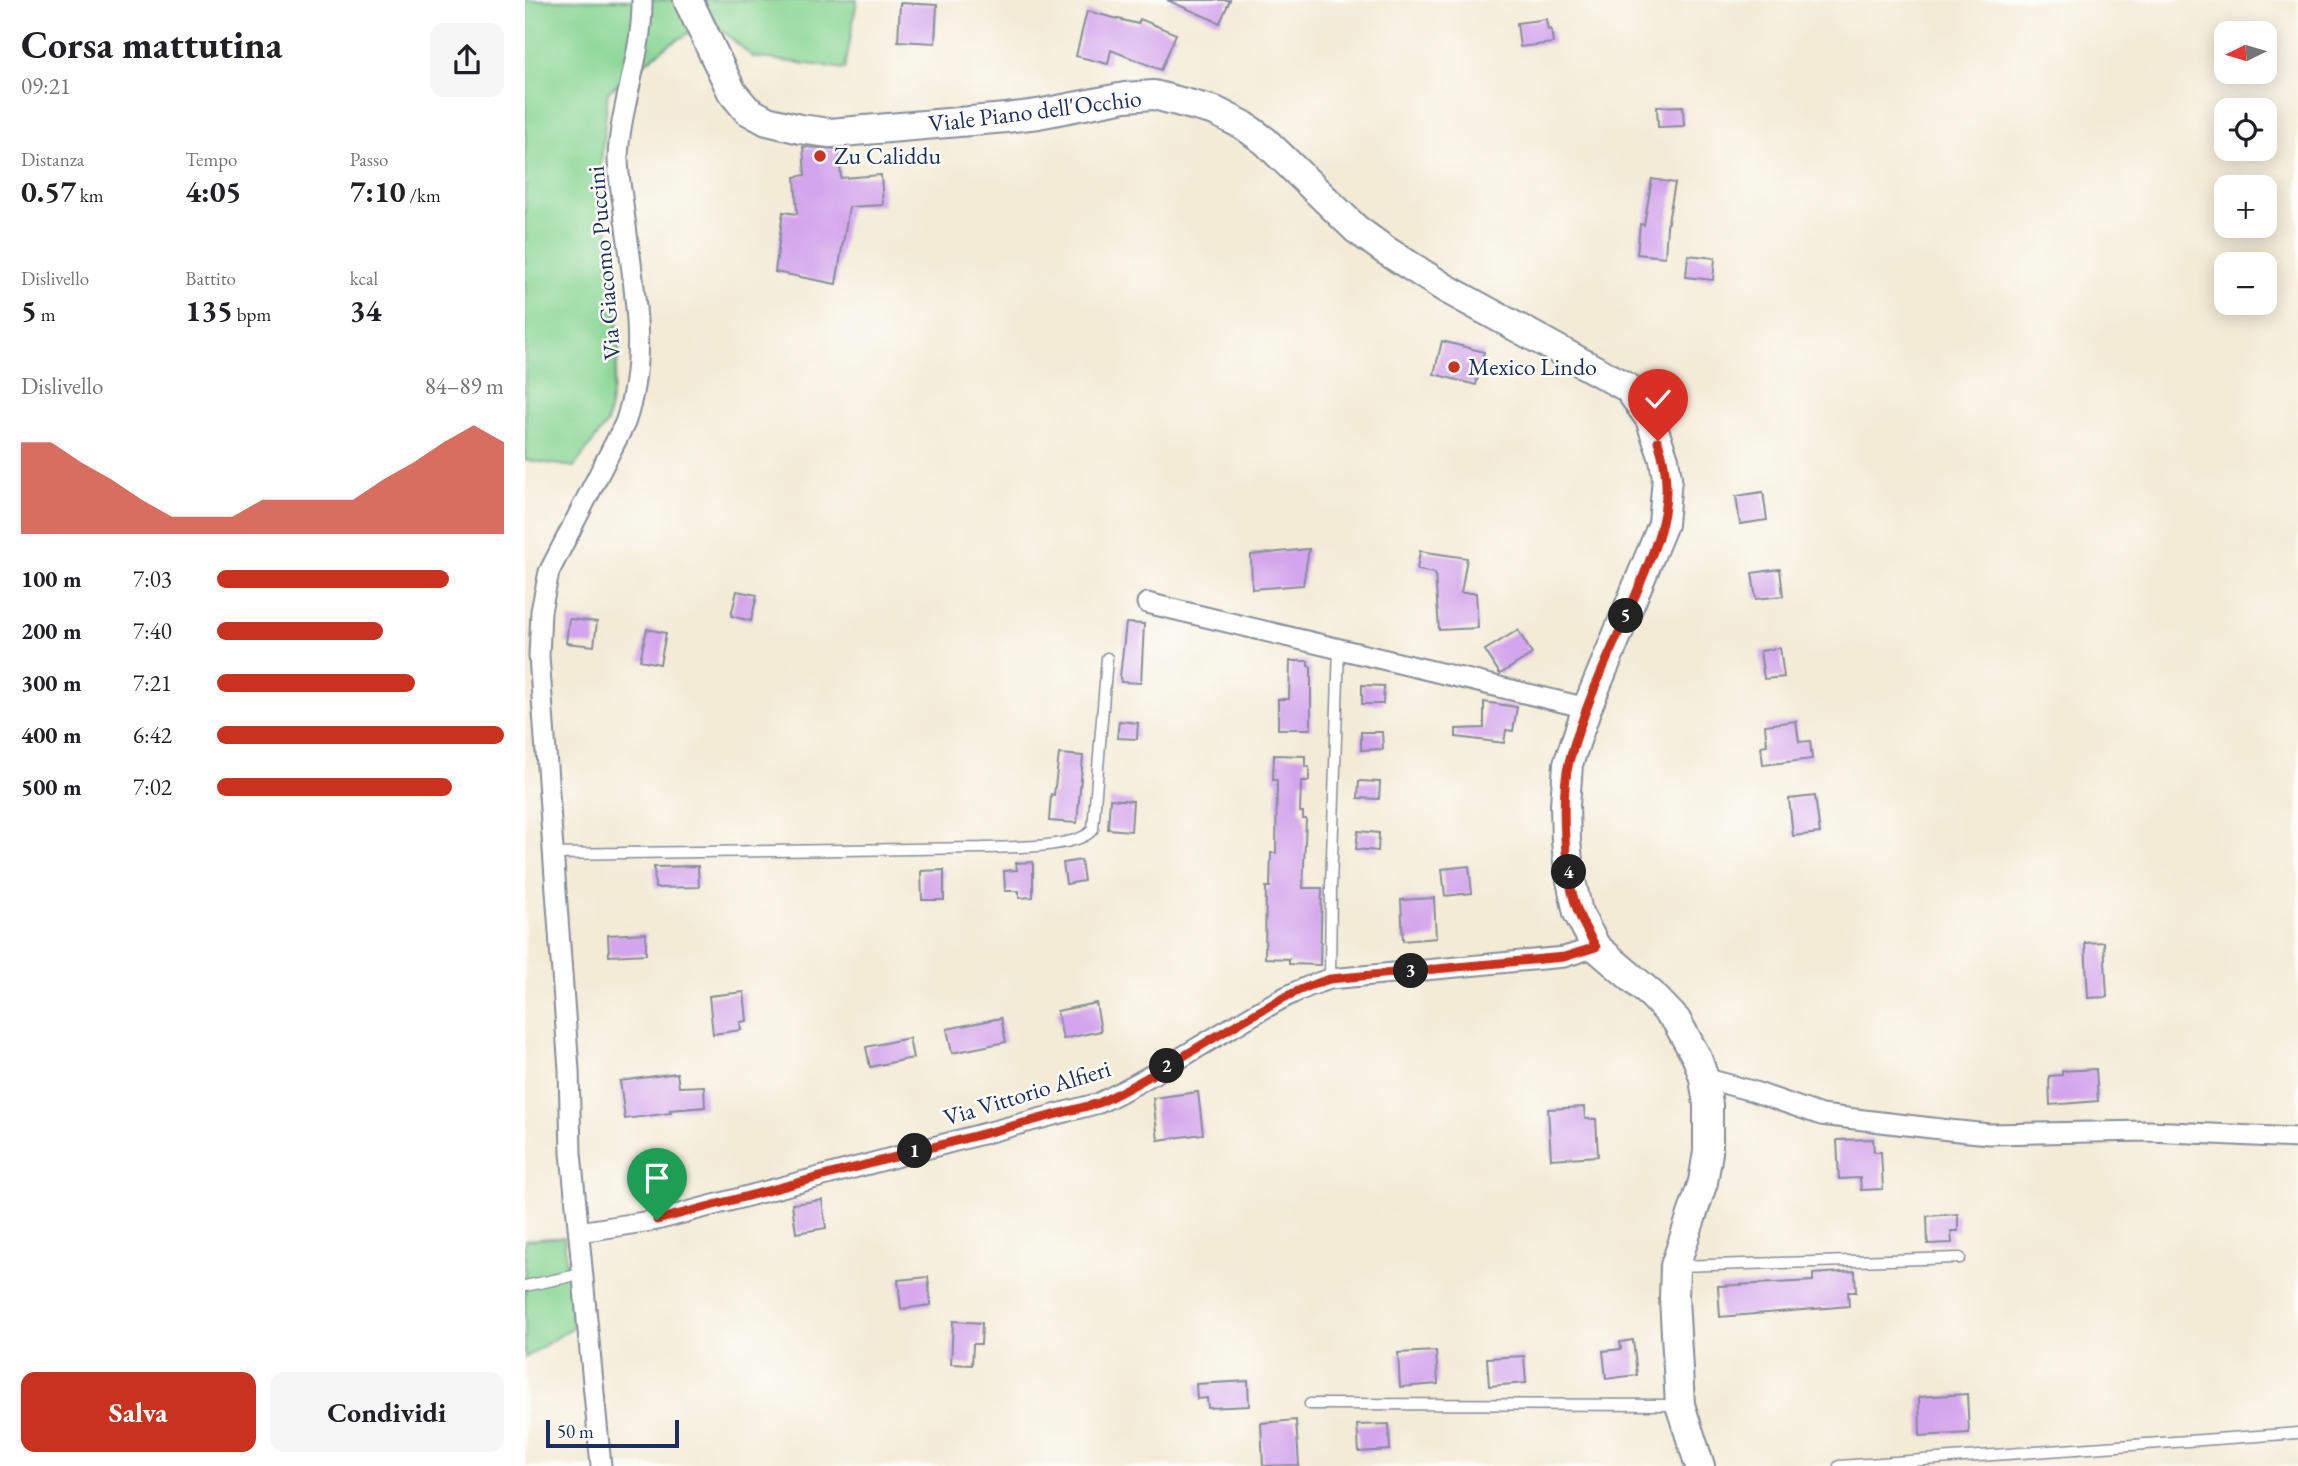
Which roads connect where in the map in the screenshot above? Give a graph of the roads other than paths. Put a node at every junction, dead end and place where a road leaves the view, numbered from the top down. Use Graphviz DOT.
graph roads {
  1 [pos="642,0"];
  2 [pos="688,0"];
  3 [pos="1147,603"];
  4 [pos="1339,648"];
  5 [pos="1107,658"];
  6 [pos="1587,708"];
  7 [pos="552,854"];
  8 [pos="1596,947"];
  9 [pos="1330,979"];
  10 [pos="1704,1078"];
  11 [pos="2298,1138"];
  12 [pos="579,1232"];
  13 [pos="1960,1258"];
  14 [pos="1675,1266"];
  15 [pos="582,1274"];
  16 [pos="525,1286"];
  17 [pos="1310,1404"];
  18 [pos="1680,1405"];
  19 [pos="2298,1433"];
  20 [pos="601,1466"];
  21 [pos="1700,1466"];
  22 [pos="1839,1466"];
  1 -- 7 [label="street, Via Giacomo Puccini"];
  2 -- 6 [label="main road, Viale Piano dell'Occhio"];
  3 -- 4 [label="street"];
  4 -- 6 [label="street"];
  4 -- 9 [label="lane"];
  5 -- 7 [label="lane"];
  6 -- 8 [label="main road, Viale Piano dell'Occhio"];
  7 -- 12 [label="street, Via Giacomo Puccini"];
  8 -- 9 [label="street, Via Vittorio Alfieri"];
  8 -- 10 [label="main road, Viale Piano dell'Occhio"];
  9 -- 12 [label="street, Via Vittorio Alfieri"];
  10 -- 11 [label="street"];
  10 -- 14 [label="main road, Viale Piano dell'Occhio"];
  12 -- 15 [label="street, Via Giacomo Puccini"];
  13 -- 14 [label="lane"];
  14 -- 18 [label="main road, Viale Piano dell'Occhio"];
  15 -- 16 [label="lane"];
  15 -- 20 [label="street, Via Giacomo Puccini"];
  17 -- 18 [label="lane"];
  18 -- 21 [label="main road, Viale Piano dell'Occhio"];
  19 -- 22 [label="lane"];
}
